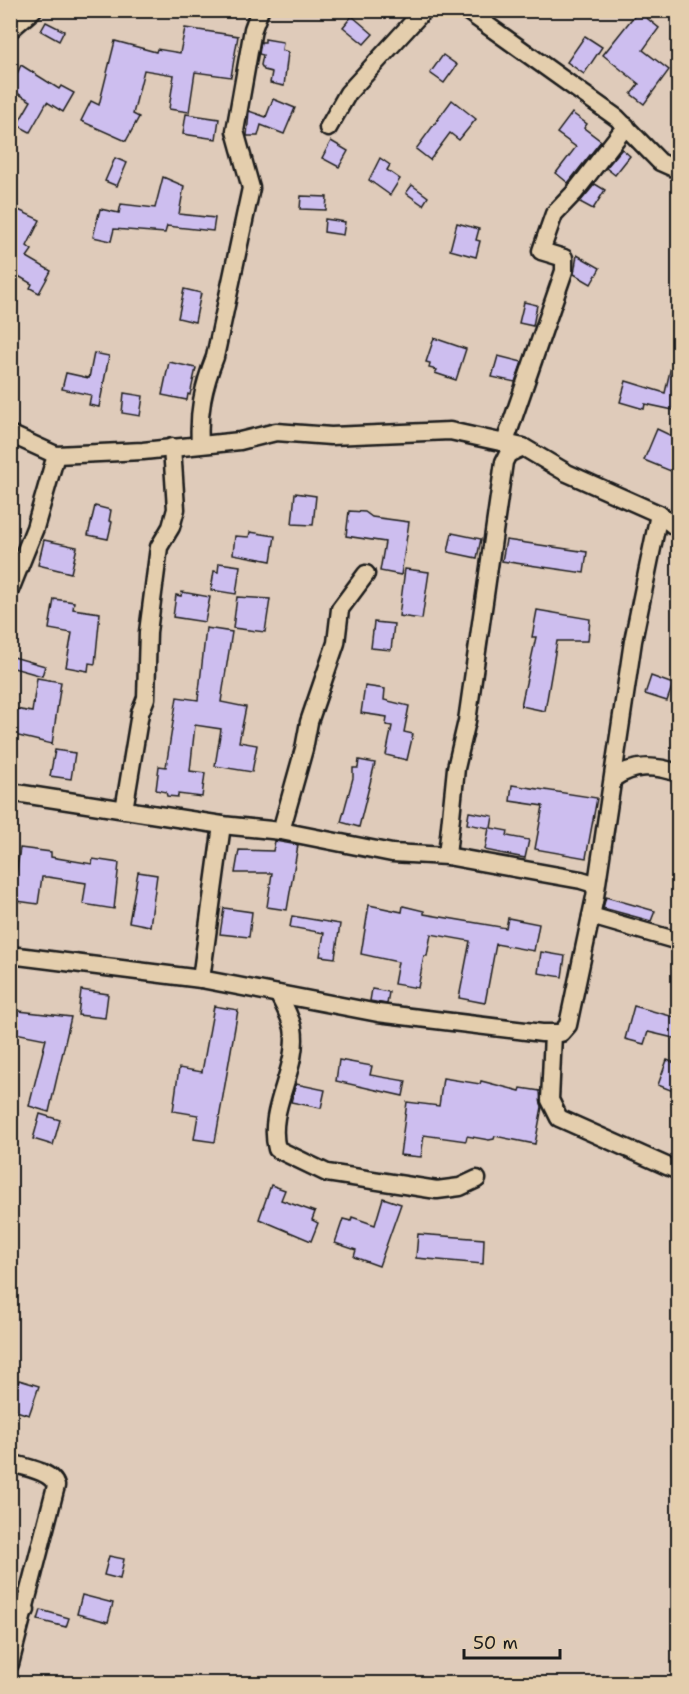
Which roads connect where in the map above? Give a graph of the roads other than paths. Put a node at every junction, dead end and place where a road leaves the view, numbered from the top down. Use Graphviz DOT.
graph roads {
  1 [pos="33,10"];
  2 [pos="260,10"];
  3 [pos="424,10"];
  4 [pos="466,10"];
  5 [pos="10,30"];
  6 [pos="626,126"];
  7 [pos="328,128"];
  8 [pos="678,170"];
  9 [pos="10,434"];
  10 [pos="505,442"];
  11 [pos="200,444"];
  12 [pos="172,447"];
  13 [pos="523,447"];
  14 [pos="56,455"];
  15 [pos="659,514"];
  16 [pos="678,529"];
  17 [pos="366,574"];
  18 [pos="10,590"];
  19 [pos="678,773"];
  20 [pos="614,778"];
  21 [pos="10,792"];
  22 [pos="124,810"];
  23 [pos="222,825"];
  24 [pos="281,831"];
  25 [pos="447,856"];
  26 [pos="595,888"];
  27 [pos="591,916"];
  28 [pos="678,941"];
  29 [pos="10,955"];
  30 [pos="201,979"];
  31 [pos="278,994"];
  32 [pos="553,1034"];
  33 [pos="678,1171"];
  34 [pos="477,1179"];
  35 [pos="10,1463"];
  36 [pos="18,1608"];
  37 [pos="10,1664"];
  1 -- 5 [label="street"];
  2 -- 11 [label="street"];
  3 -- 7 [label="street"];
  4 -- 6 [label="street"];
  6 -- 8 [label="street"];
  6 -- 10 [label="street"];
  9 -- 14 [label="street"];
  10 -- 11 [label="street"];
  10 -- 13 [label="street"];
  11 -- 12 [label="street"];
  12 -- 14 [label="street"];
  12 -- 22 [label="street"];
  13 -- 15 [label="street"];
  13 -- 25 [label="street"];
  14 -- 18 [label="street"];
  15 -- 16 [label="street"];
  15 -- 20 [label="street"];
  17 -- 24 [label="street"];
  19 -- 20 [label="street"];
  20 -- 26 [label="street"];
  21 -- 22 [label="street"];
  22 -- 23 [label="street"];
  23 -- 24 [label="street"];
  23 -- 30 [label="street"];
  24 -- 25 [label="street"];
  25 -- 26 [label="street"];
  26 -- 27 [label="street"];
  27 -- 28 [label="street"];
  27 -- 32 [label="street"];
  29 -- 30 [label="street"];
  30 -- 31 [label="street"];
  31 -- 32 [label="street"];
  31 -- 34 [label="street"];
  32 -- 33 [label="street"];
  35 -- 36 [label="street"];
  36 -- 37 [label="street"];
}
